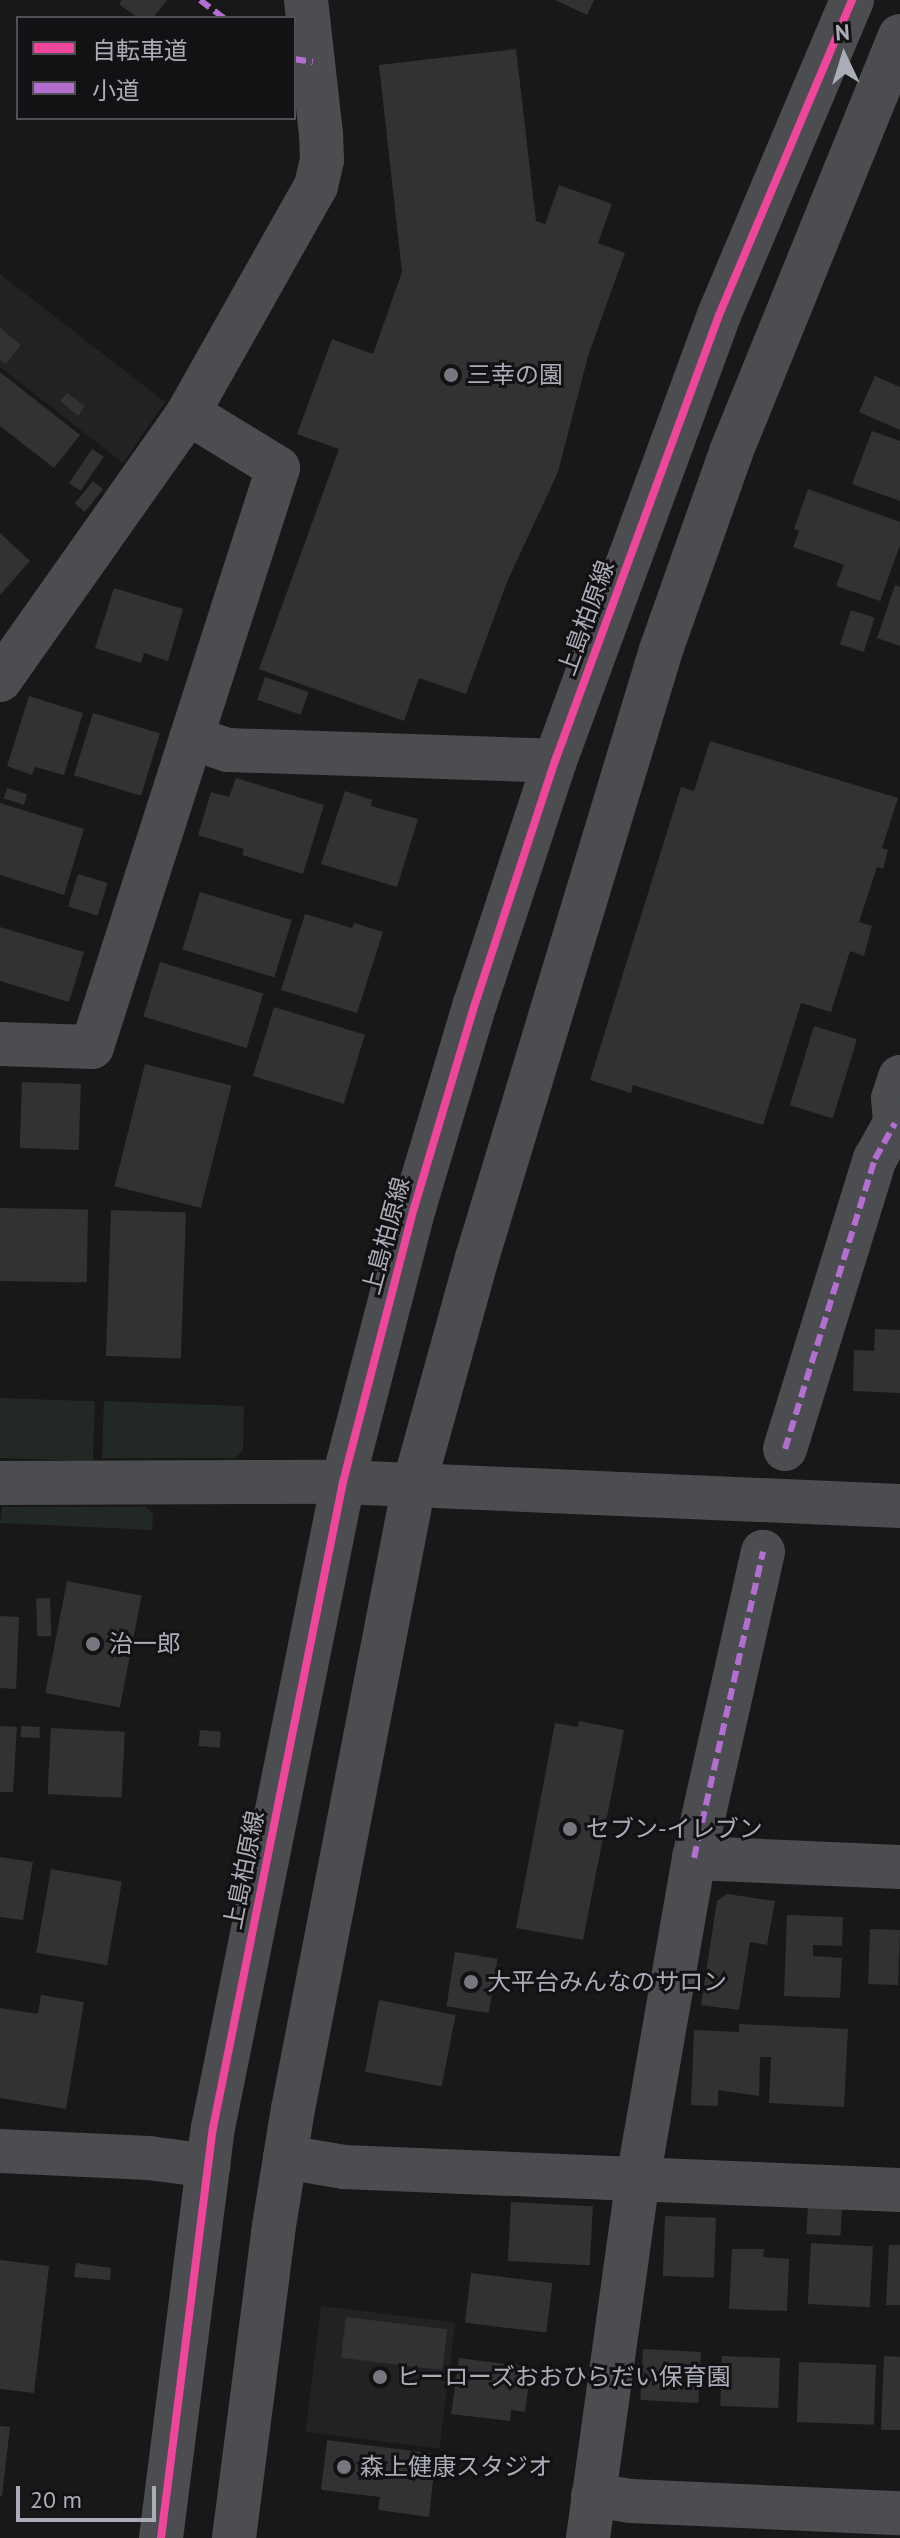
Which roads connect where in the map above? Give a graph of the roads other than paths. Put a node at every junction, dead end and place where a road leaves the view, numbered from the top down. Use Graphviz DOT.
graph roads {
  1 [pos="306,0"];
  2 [pos="852,0"];
  3 [pos="900,36"];
  4 [pos="188,413"];
  5 [pos="0,680"];
  6 [pos="191,738"];
  7 [pos="555,761"];
  8 [pos="0,1044"];
  9 [pos="900,1077"];
  10 [pos="898,1125"];
  11 [pos="785,1449"];
  12 [pos="343,1482"];
  13 [pos="0,1483"];
  14 [pos="414,1485"];
  15 [pos="900,1506"];
  16 [pos="763,1552"];
  17 [pos="694,1858"];
  18 [pos="900,1867"];
  19 [pos="0,2151"];
  20 [pos="285,2157"];
  21 [pos="208,2166"];
  22 [pos="638,2179"];
  23 [pos="900,2190"];
  24 [pos="593,2495"];
  25 [pos="900,2513"];
  26 [pos="161,2538"];
  27 [pos="234,2538"];
  28 [pos="588,2538"];
  1 -- 4 [label="street"];
  2 -- 7 [label="street, 上島柏原線"];
  3 -- 14 [label="street"];
  4 -- 5 [label="street"];
  4 -- 6 [label="street"];
  6 -- 7 [label="street"];
  6 -- 8 [label="street"];
  7 -- 12 [label="street, 上島柏原線"];
  9 -- 10 [label="street"];
  10 -- 11 [label="street"];
  12 -- 13 [label="street"];
  12 -- 14 [label="street"];
  12 -- 21 [label="street, 上島柏原線"];
  14 -- 15 [label="street"];
  14 -- 20 [label="street"];
  16 -- 17 [label="street"];
  17 -- 18 [label="street"];
  17 -- 22 [label="street"];
  19 -- 21 [label="street"];
  20 -- 22 [label="street"];
  20 -- 27 [label="street"];
  21 -- 26 [label="street, 上島柏原線"];
  22 -- 23 [label="street"];
  22 -- 24 [label="street"];
  24 -- 25 [label="street"];
  24 -- 28 [label="street"];
}
